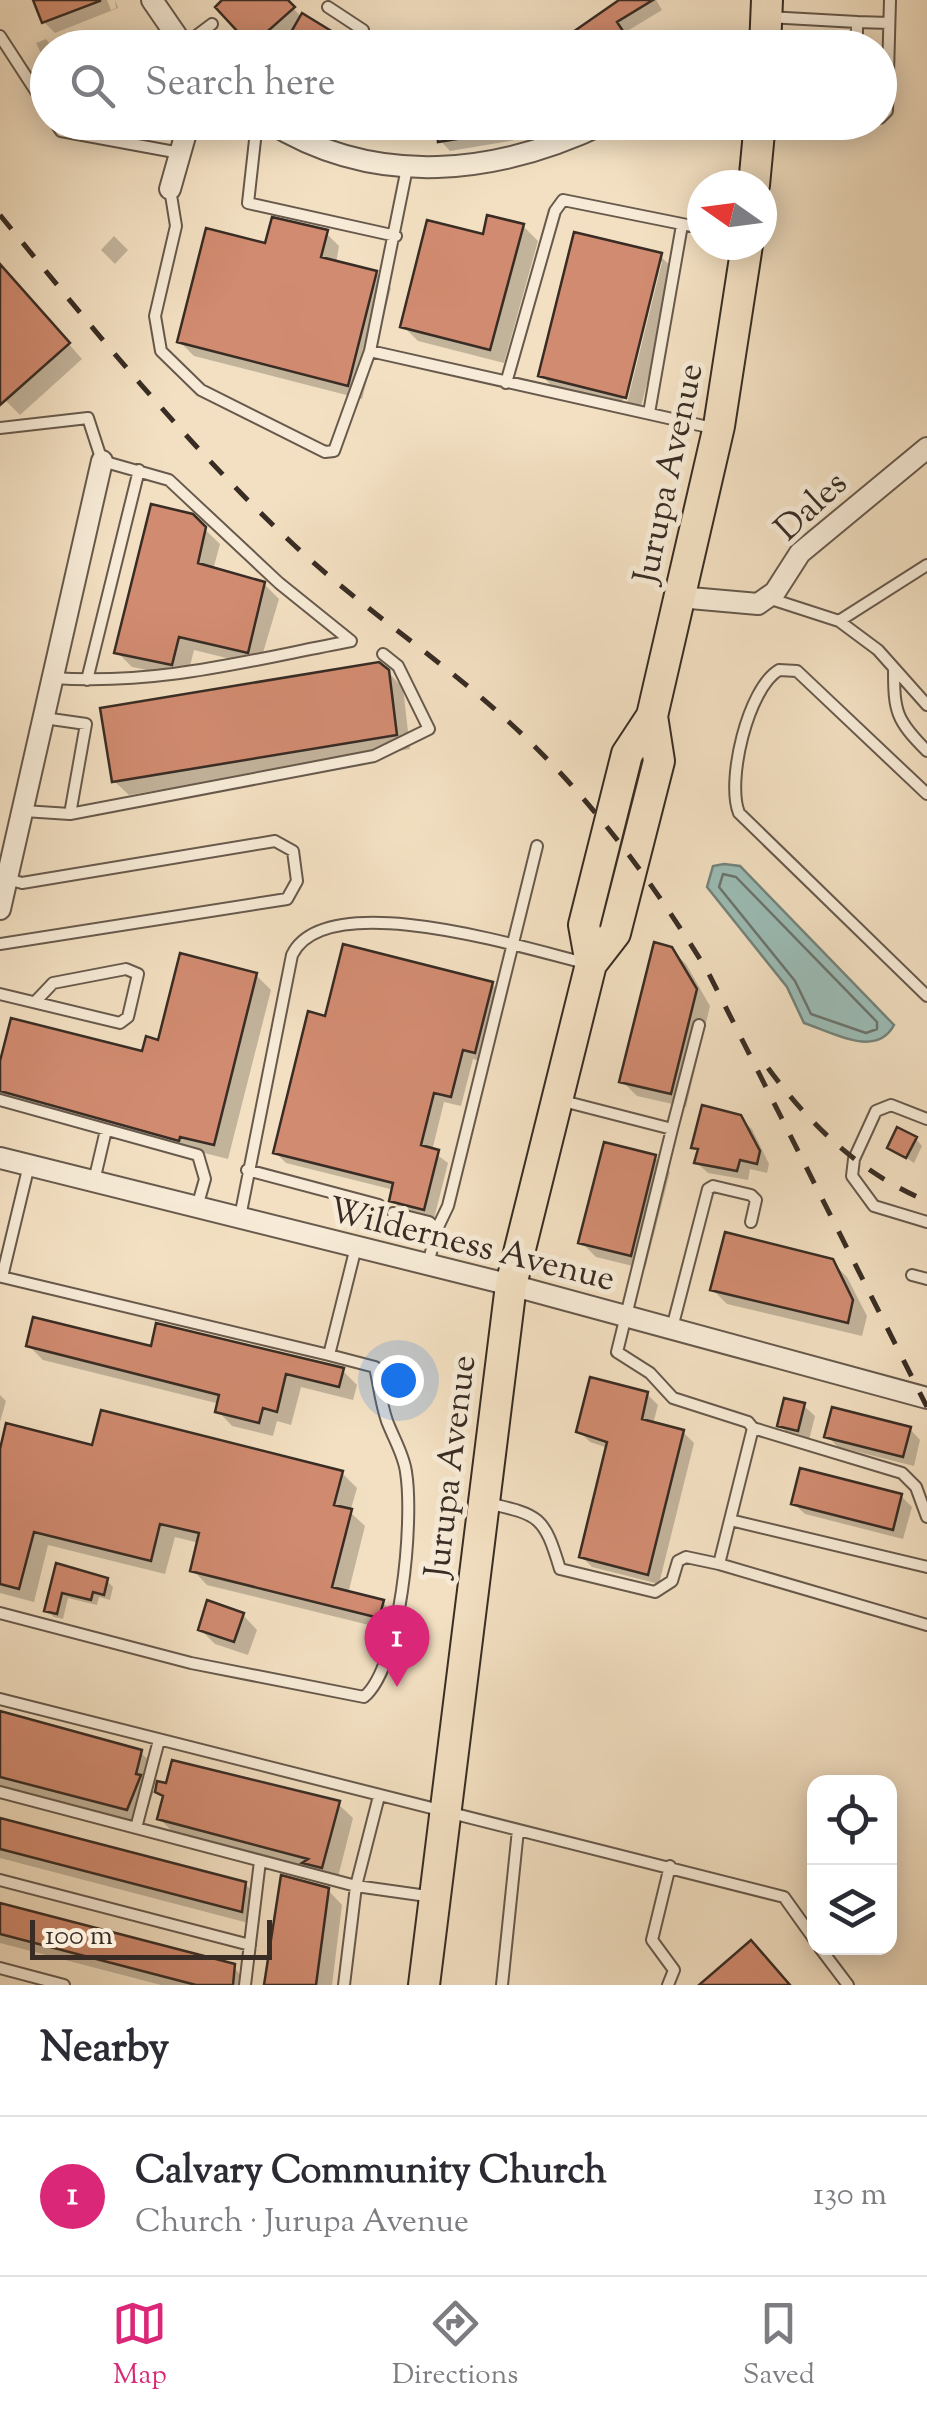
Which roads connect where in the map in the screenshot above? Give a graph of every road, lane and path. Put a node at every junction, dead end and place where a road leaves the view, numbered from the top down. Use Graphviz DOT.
graph roads {
  1 [pos="152,0"];
  2 [pos="890,0"];
  3 [pos="328,7"];
  4 [pos="766,8"];
  5 [pos="857,22"];
  6 [pos="889,23"];
  7 [pos="212,24"];
  8 [pos="173,30"];
  9 [pos="204,30"];
  10 [pos="363,30"];
  11 [pos="857,30"];
  12 [pos="889,30"];
  13 [pos="0,36"];
  14 [pos="30,82"];
  15 [pos="113,140"];
  16 [pos="184,140"];
  17 [pos="255,140"];
  18 [pos="305,140"];
  19 [pos="560,140"];
  20 [pos="758,140"];
  21 [pos="309,142"];
  22 [pos="180,153"];
  23 [pos="408,168"];
  24 [pos="755,170"];
  25 [pos="170,189"];
  26 [pos="682,224"];
  27 [pos="687,225"];
  28 [pos="396,236"];
  29 [pos="745,260"];
  30 [pos="370,351"];
  31 [pos="506,383"];
  32 [pos="649,413"];
  33 [pos="0,428"];
  34 [pos="718,430"];
  35 [pos="927,448"];
  36 [pos="102,461"];
  37 [pos="140,470"];
  38 [pos="927,566"];
  39 [pos="680,597"];
  40 [pos="768,597"];
  41 [pos="839,621"];
  42 [pos="383,654"];
  43 [pos="894,668"];
  44 [pos="50,678"];
  45 [pos="87,680"];
  46 [pos="927,705"];
  47 [pos="41,718"];
  48 [pos="927,750"];
  49 [pos="927,794"];
  50 [pos="24,811"];
  51 [pos="70,814"];
  52 [pos="537,846"];
  53 [pos="8,879"];
  54 [pos="0,909"];
  55 [pos="0,944"];
  56 [pos="513,946"];
  57 [pos="591,964"];
  58 [pos="0,994"];
  59 [pos="927,996"];
  60 [pos="36,1001"];
  61 [pos="699,1025"];
  62 [pos="0,1100"];
  63 [pos="557,1100"];
  64 [pos="927,1119"];
  65 [pos="672,1128"];
  66 [pos="106,1130"];
  67 [pos="0,1158"];
  68 [pos="29,1166"];
  69 [pos="247,1170"];
  70 [pos="94,1182"];
  71 [pos="378,1205"];
  72 [pos="197,1207"];
  73 [pos="394,1213"];
  74 [pos="240,1218"];
  75 [pos="751,1222"];
  76 [pos="927,1222"];
  77 [pos="437,1228"];
  78 [pos="356,1246"];
  79 [pos="428,1264"];
  80 [pos="912,1275"];
  81 [pos="1,1276"];
  82 [pos="927,1278"];
  83 [pos="510,1285"];
  84 [pos="624,1316"];
  85 [pos="672,1329"];
  86 [pos="329,1356"];
  87 [pos="927,1398"];
  88 [pos="753,1428"];
  89 [pos="482,1502"];
  90 [pos="927,1517"];
  91 [pos="730,1520"];
  92 [pos="719,1564"];
  93 [pos="927,1567"];
  94 [pos="0,1613"];
  95 [pos="927,1625"];
  96 [pos="0,1698"];
  97 [pos="160,1740"];
  98 [pos="0,1792"];
  99 [pos="379,1796"];
  100 [pos="445,1813"];
  101 [pos="136,1828"];
  102 [pos="518,1830"];
  103 [pos="260,1861"];
  104 [pos="670,1866"];
  105 [pos="0,1880"];
  106 [pos="356,1886"];
  107 [pos="435,1897"];
  108 [pos="807,1929"];
  109 [pos="250,1945"];
  110 [pos="825,1955"];
  111 [pos="0,1968"];
  112 [pos="64,1985"];
  113 [pos="245,1985"];
  114 [pos="344,1985"];
  115 [pos="424,1985"];
  116 [pos="502,1985"];
  117 [pos="668,1985"];
  118 [pos="848,1985"];
  1 -- 8 [label="street"];
  2 -- 6 [label="lane"];
  3 -- 10 [label="lane"];
  4 -- 5 [label="lane"];
  5 -- 6 [label="lane"];
  5 -- 11 [label="lane"];
  6 -- 12 [label="lane"];
  7 -- 9 [label="lane"];
  13 -- 14 [label="lane"];
  15 -- 22 [label="lane"];
  16 -- 22 [label="street"];
  17 -- 28 [label="lane"];
  18 -- 21 [label="street"];
  19 -- 23 [label="street"];
  20 -- 24 [label="main road"];
  21 -- 23 [label="street"];
  22 -- 25 [label="street"];
  23 -- 28 [label="lane"];
  25 -- 30 [label="lane"];
  26 -- 27 [label="lane"];
  26 -- 31 [label="lane"];
  26 -- 32 [label="lane"];
  28 -- 30 [label="lane"];
  29 -- 34 [label="main road, Jurupa Avenue"];
  30 -- 31 [label="lane"];
  31 -- 32 [label="lane"];
  32 -- 34 [label="lane"];
  33 -- 36 [label="lane"];
  34 -- 39 [label="main road, Jurupa Avenue"];
  35 -- 40 [label="street, Dales"];
  36 -- 37 [label="lane"];
  36 -- 44 [label="street"];
  37 -- 45 [label="lane"];
  37 -- 45 [label="lane"];
  38 -- 41 [label="lane"];
  39 -- 40 [label="street"];
  39 -- 57 [label="main road, Jurupa Avenue"];
  40 -- 41 [label="lane"];
  41 -- 43 [label="lane"];
  42 -- 51 [label="lane"];
  43 -- 46 [label="lane"];
  43 -- 48 [label="lane"];
  44 -- 45 [label="lane"];
  44 -- 47 [label="street"];
  47 -- 50 [label="street"];
  47 -- 51 [label="lane"];
  49 -- 59 [label="lane"];
  50 -- 51 [label="lane"];
  50 -- 53 [label="street"];
  52 -- 56 [label="lane"];
  53 -- 54 [label="street"];
  53 -- 55 [label="lane"];
  56 -- 57 [label="lane"];
  56 -- 69 [label="lane"];
  56 -- 77 [label="lane"];
  57 -- 63 [label="main road, Jurupa Avenue"];
  58 -- 60 [label="lane"];
  60 -- 60 [label="lane"];
  61 -- 65 [label="lane"];
  62 -- 66 [label="lane"];
  63 -- 65 [label="lane"];
  63 -- 83 [label="main road, Jurupa Avenue"];
  64 -- 76 [label="lane"];
  65 -- 84 [label="lane"];
  66 -- 70 [label="lane"];
  66 -- 72 [label="lane"];
  67 -- 68 [label="street, Wilderness Avenue"];
  68 -- 70 [label="street, Wilderness Avenue"];
  68 -- 81 [label="lane"];
  69 -- 71 [label="lane"];
  69 -- 74 [label="lane"];
  70 -- 72 [label="street, Wilderness Avenue"];
  72 -- 74 [label="street, Wilderness Avenue"];
  73 -- 77 [label="lane"];
  74 -- 78 [label="street, Wilderness Avenue"];
  75 -- 85 [label="lane"];
  77 -- 79 [label="lane"];
  78 -- 79 [label="street, Wilderness Avenue"];
  78 -- 86 [label="lane"];
  79 -- 83 [label="street, Wilderness Avenue"];
  80 -- 82 [label="lane"];
  81 -- 86 [label="lane"];
  83 -- 84 [label="street, Wilderness Avenue"];
  83 -- 89 [label="main road, Jurupa Avenue"];
  84 -- 85 [label="street, Wilderness Avenue"];
  84 -- 88 [label="lane"];
  85 -- 87 [label="street, Wilderness Avenue"];
  86 -- 94 [label="lane"];
  88 -- 90 [label="lane"];
  88 -- 91 [label="lane"];
  89 -- 92 [label="lane"];
  89 -- 100 [label="main road, Jurupa Avenue"];
  91 -- 92 [label="lane"];
  91 -- 93 [label="lane"];
  92 -- 95 [label="lane"];
  96 -- 97 [label="lane"];
  97 -- 99 [label="lane"];
  97 -- 101 [label="lane"];
  98 -- 101 [label="lane"];
  99 -- 100 [label="lane"];
  99 -- 106 [label="lane"];
  100 -- 102 [label="lane"];
  100 -- 107 [label="main road, Jurupa Avenue"];
  101 -- 103 [label="lane"];
  102 -- 104 [label="lane"];
  102 -- 116 [label="lane"];
  103 -- 106 [label="lane"];
  103 -- 109 [label="lane"];
  104 -- 108 [label="lane"];
  104 -- 117 [label="lane"];
  105 -- 109 [label="lane"];
  106 -- 107 [label="lane"];
  106 -- 114 [label="lane"];
  107 -- 115 [label="main road, Jurupa Avenue"];
  109 -- 113 [label="lane"];
  110 -- 118 [label="lane"];
  111 -- 112 [label="lane"];
}
